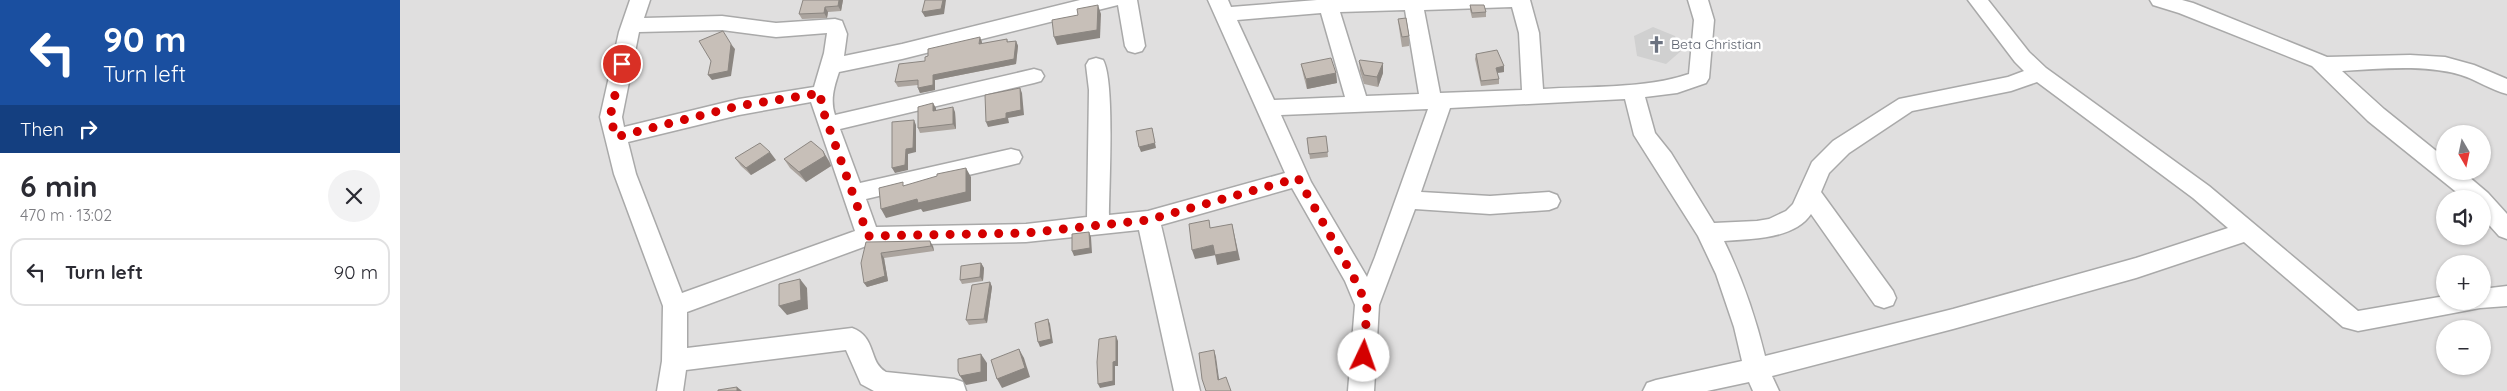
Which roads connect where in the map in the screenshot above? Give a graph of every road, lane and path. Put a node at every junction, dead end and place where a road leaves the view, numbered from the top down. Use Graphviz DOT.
graph roads {
  1 [pos="640,0"];
  2 [pos="1112,0"];
  3 [pos="1127,0"];
  4 [pos="1520,0"];
  5 [pos="1698,0"];
  6 [pos="1978,0"];
  7 [pos="2160,0"];
  8 [pos="1407,2"];
  9 [pos="1328,3"];
  10 [pos="1221,7"];
  11 [pos="631,25"];
  12 [pos="1135,46"];
  13 [pos="1096,64"];
  14 [pos="2323,64"];
  15 [pos="831,66"];
  16 [pos="2039,73"];
  17 [pos="1034,76"];
  18 [pos="2507,87"];
  19 [pos="1633,91"];
  20 [pos="821,93"];
  21 [pos="1533,97"];
  22 [pos="1436,100"];
  23 [pos="1358,104"];
  24 [pos="1266,108"];
  25 [pos="829,124"];
  26 [pos="616,137"];
  27 [pos="1011,157"];
  28 [pos="2436,162"];
  29 [pos="1298,178"];
  30 [pos="2458,180"];
  31 [pos="2470,190"];
  32 [pos="852,194"];
  33 [pos="1809,194"];
  34 [pos="1406,200"];
  35 [pos="1549,201"];
  36 [pos="2491,207"];
  37 [pos="1148,220"];
  38 [pos="1098,226"];
  39 [pos="2246,230"];
  40 [pos="2507,230"];
  41 [pos="1708,232"];
  42 [pos="868,236"];
  43 [pos="2507,296"];
  44 [pos="1884,298"];
  45 [pos="2491,299"];
  46 [pos="1367,305"];
  47 [pos="675,306"];
  48 [pos="2436,307"];
  49 [pos="674,360"];
  50 [pos="1761,380"];
  51 [pos="954,390"];
  52 [pos="670,391"];
  53 [pos="1187,391"];
  54 [pos="1362,391"];
  55 [pos="1656,391"];
  1 -- 11 [label="street"];
  2 -- 15 [label="street"];
  3 -- 12 [label="street"];
  4 -- 8 [label="street"];
  4 -- 21 [label="street"];
  5 -- 19 [label="street"];
  6 -- 16 [label="street"];
  7 -- 14 [label="street"];
  8 -- 9 [label="street"];
  8 -- 22 [label="street"];
  9 -- 10 [label="street"];
  9 -- 23 [label="street"];
  10 -- 24 [label="street"];
  11 -- 15 [label="street"];
  11 -- 26 [label="street"];
  13 -- 38 [label="street"];
  14 -- 18 [label="street"];
  14 -- 28 [label="street"];
  15 -- 20 [label="street"];
  16 -- 33 [label="street"];
  16 -- 39 [label="street"];
  17 -- 25 [label="street"];
  19 -- 21 [label="street"];
  19 -- 41 [label="street"];
  20 -- 25 [label="street"];
  20 -- 26 [label="street"];
  21 -- 22 [label="street"];
  22 -- 23 [label="street"];
  22 -- 34 [label="street"];
  23 -- 24 [label="street"];
  24 -- 29 [label="street"];
  25 -- 32 [label="street"];
  26 -- 47 [label="street"];
  27 -- 32 [label="street"];
  29 -- 37 [label="street"];
  29 -- 46 [label="street"];
  30 -- 31 [label="street"];
  32 -- 42 [label="street"];
  33 -- 41 [label="street"];
  33 -- 44 [label="street"];
  34 -- 35 [label="street"];
  34 -- 46 [label="street"];
  36 -- 40 [label="street"];
  37 -- 38 [label="street"];
  37 -- 53 [label="street"];
  38 -- 42 [label="street"];
  39 -- 48 [label="street"];
  39 -- 50 [label="street"];
  41 -- 50 [label="street"];
  42 -- 47 [label="street"];
  43 -- 45 [label="street"];
  46 -- 54 [label="street"];
  47 -- 49 [label="street"];
  49 -- 51 [label="street"];
  49 -- 52 [label="street"];
  50 -- 55 [label="street"];
}
